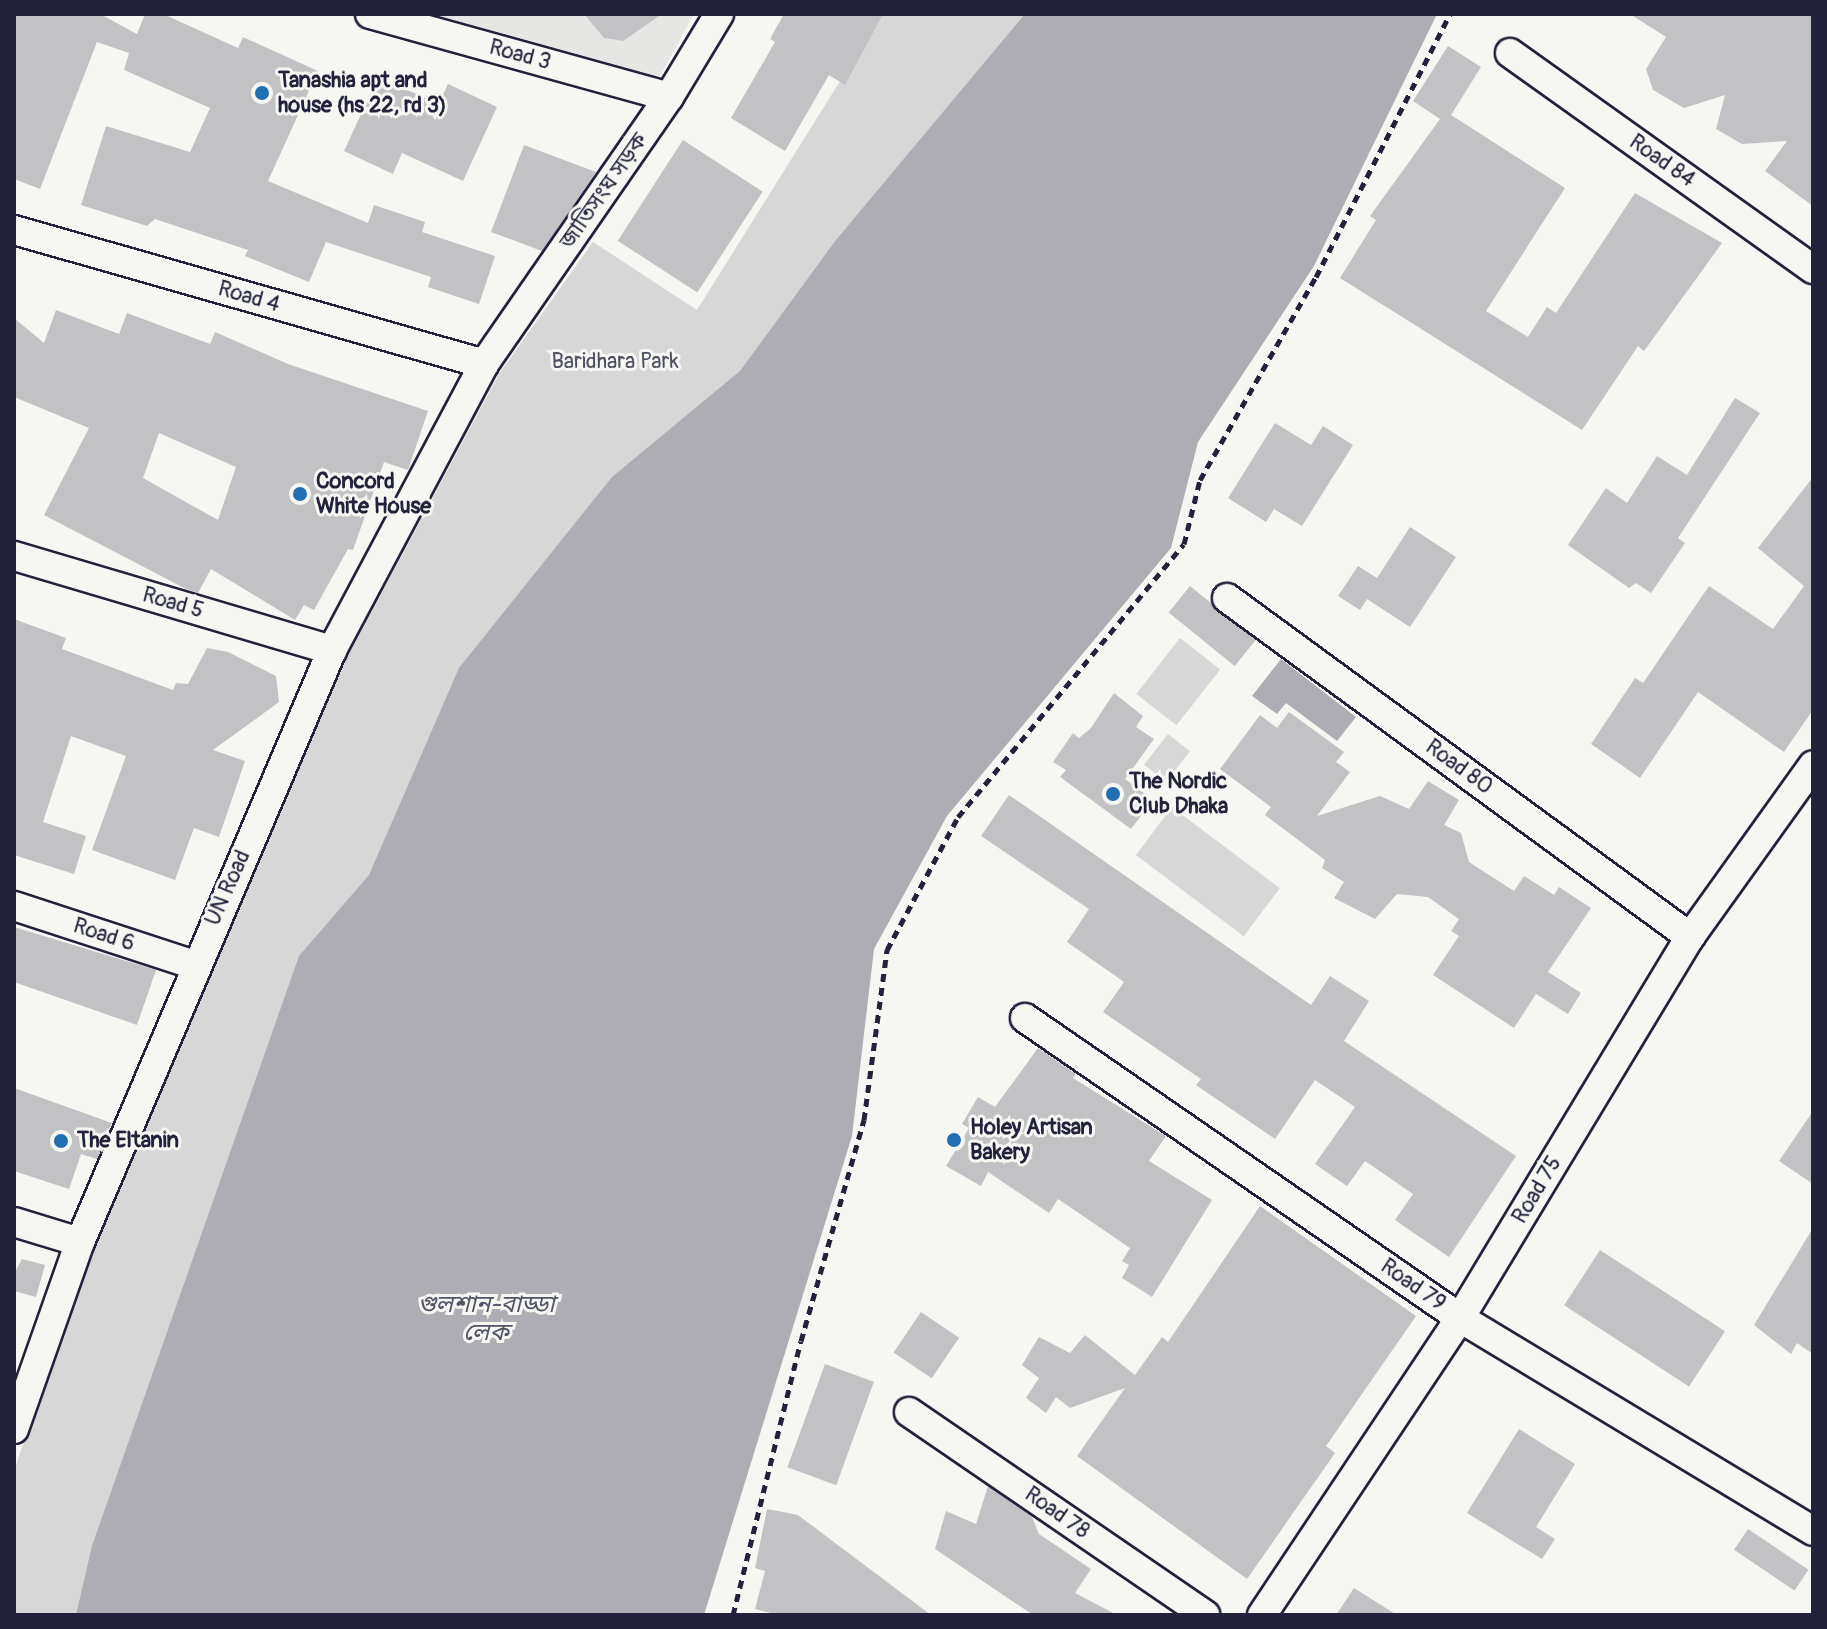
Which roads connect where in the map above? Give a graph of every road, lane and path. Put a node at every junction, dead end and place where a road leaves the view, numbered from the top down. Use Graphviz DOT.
graph roads {
  1 [pos="370,14"];
  2 [pos="719,14"];
  3 [pos="1450,14"];
  4 [pos="1510,53"];
  5 [pos="669,97"];
  6 [pos="14,230"];
  7 [pos="1813,269"];
  8 [pos="484,364"];
  9 [pos="14,556"];
  10 [pos="1227,598"];
  11 [pos="332,650"];
  12 [pos="1813,765"];
  13 [pos="14,906"];
  14 [pos="1690,937"];
  15 [pos="194,965"];
  16 [pos="1025,1018"];
  17 [pos="14,1222"];
  18 [pos="80,1242"];
  19 [pos="1460,1318"];
  20 [pos="909,1412"];
  21 [pos="14,1429"];
  22 [pos="1813,1531"];
  23 [pos="733,1615"];
  24 [pos="1205,1615"];
  25 [pos="1262,1615"];
  1 -- 5 [label="street, Road 3"];
  2 -- 5 [label="street, জাতিসংঘ সড়ক"];
  3 -- 23 [label="path"];
  4 -- 7 [label="street, Road 84"];
  5 -- 8 [label="street, জাতিসংঘ সড়ক"];
  6 -- 8 [label="street, Road 4"];
  8 -- 11 [label="street, UN Road"];
  9 -- 11 [label="street, Road 5"];
  10 -- 14 [label="street, Road 80"];
  11 -- 15 [label="street, UN Road"];
  12 -- 14 [label="street, Road 75"];
  13 -- 15 [label="street, Road 6"];
  14 -- 19 [label="street, Road 75"];
  15 -- 18 [label="street, UN Road"];
  16 -- 19 [label="street, Road 79"];
  17 -- 18 [label="street"];
  18 -- 21 [label="street, UN Road"];
  19 -- 22 [label="street, Road 79"];
  19 -- 25 [label="street, Road 75"];
  20 -- 24 [label="street, Road 78"];
}
